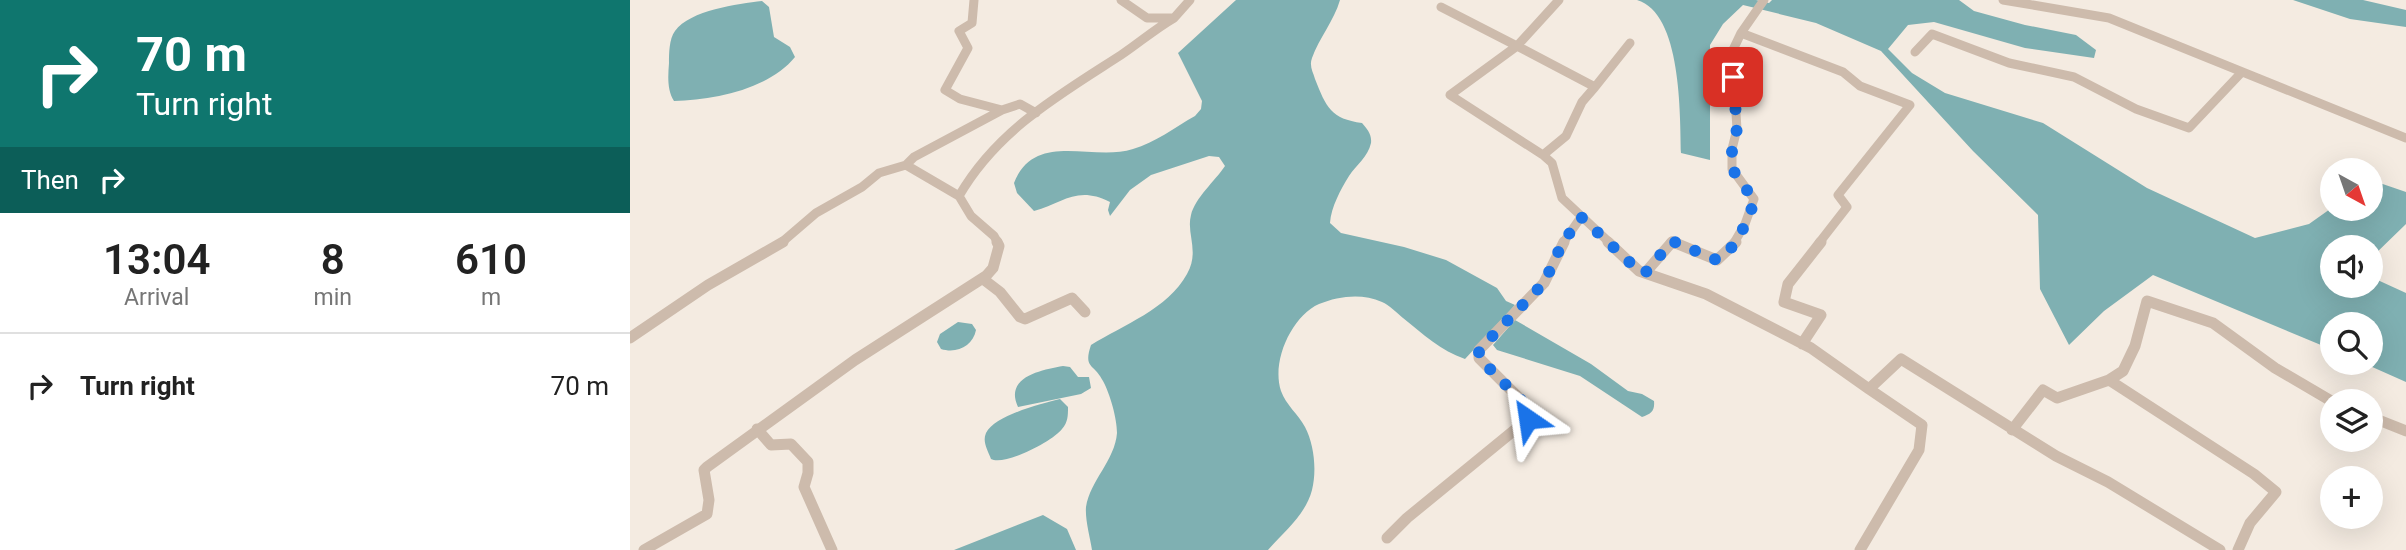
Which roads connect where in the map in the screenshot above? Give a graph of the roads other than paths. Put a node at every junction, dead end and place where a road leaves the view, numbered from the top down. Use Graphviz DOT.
graph roads {
  1 [pos="974,0"];
  2 [pos="1121,0"];
  3 [pos="1190,0"];
  4 [pos="1559,0"];
  5 [pos="1764,0"];
  6 [pos="2003,0"];
  7 [pos="1441,7"];
  8 [pos="1177,18"];
  9 [pos="1741,33"];
  10 [pos="1630,43"];
  11 [pos="1516,46"];
  12 [pos="1915,52"];
  13 [pos="2241,73"];
  14 [pos="1595,87"];
  15 [pos="1002,110"];
  16 [pos="1036,113"];
  17 [pos="2406,138"];
  18 [pos="1544,155"];
  19 [pos="906,165"];
  20 [pos="959,196"];
  21 [pos="1581,217"];
  22 [pos="1645,273"];
  23 [pos="983,279"];
  24 [pos="1085,312"];
  25 [pos="630,338"];
  26 [pos="1802,344"];
  27 [pos="2109,380"];
  28 [pos="1869,390"];
  29 [pos="2320,394"];
  30 [pos="2383,422"];
  31 [pos="757,429"];
  32 [pos="2012,430"];
  33 [pos="2406,431"];
  34 [pos="1387,538"];
  35 [pos="643,550"];
  36 [pos="832,550"];
  37 [pos="1860,550"];
  38 [pos="2220,550"];
  39 [pos="2238,550"];
  1 -- 15 [label="street"];
  2 -- 8 [label="street"];
  3 -- 8 [label="street"];
  4 -- 11 [label="street"];
  5 -- 9 [label="street"];
  6 -- 13 [label="street"];
  7 -- 11 [label="street"];
  8 -- 16 [label="street"];
  9 -- 22 [label="street"];
  9 -- 26 [label="street"];
  10 -- 14 [label="street"];
  11 -- 14 [label="street"];
  11 -- 18 [label="street"];
  12 -- 13 [label="street"];
  13 -- 17 [label="street"];
  14 -- 18 [label="street"];
  15 -- 16 [label="street"];
  15 -- 19 [label="street"];
  16 -- 20 [label="street"];
  18 -- 21 [label="street"];
  19 -- 20 [label="street"];
  19 -- 25 [label="street"];
  20 -- 23 [label="street"];
  21 -- 22 [label="street"];
  21 -- 34 [label="street"];
  22 -- 26 [label="street"];
  23 -- 24 [label="street"];
  23 -- 31 [label="street"];
  26 -- 28 [label="street"];
  27 -- 29 [label="street"];
  27 -- 32 [label="street"];
  27 -- 39 [label="street"];
  28 -- 32 [label="street"];
  28 -- 37 [label="street"];
  30 -- 33 [label="street"];
  31 -- 35 [label="street"];
  31 -- 36 [label="street"];
  32 -- 38 [label="street"];
}
